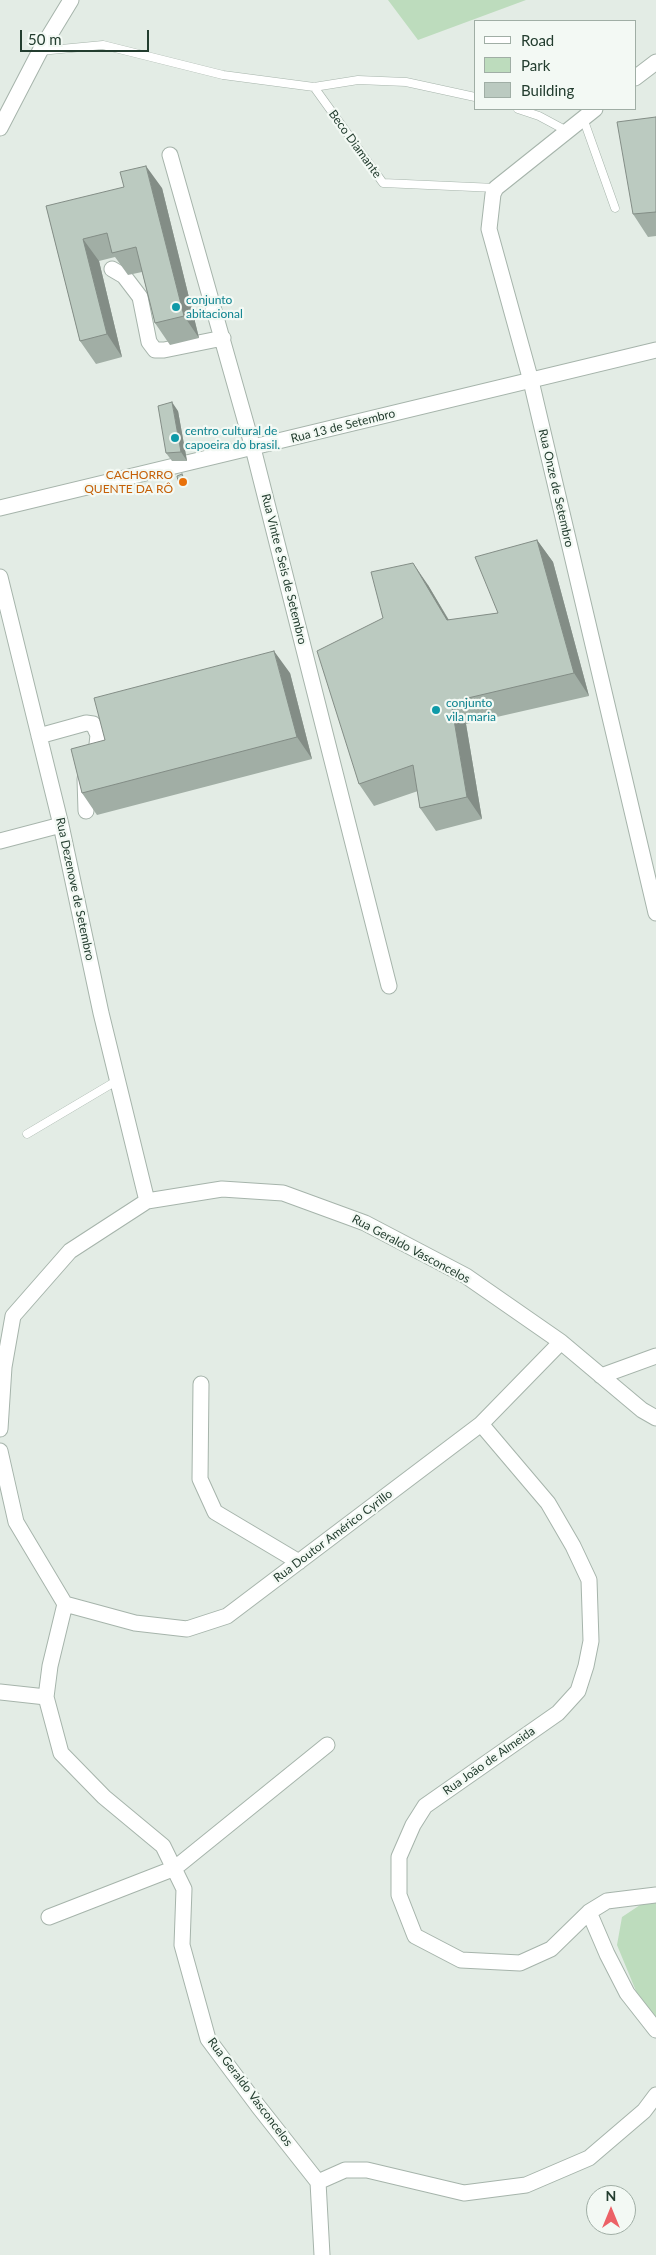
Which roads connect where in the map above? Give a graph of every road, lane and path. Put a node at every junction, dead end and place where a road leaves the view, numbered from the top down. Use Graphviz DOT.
graph roads {
  1 [pos="71,0"];
  2 [pos="40,51"];
  3 [pos="656,62"];
  4 [pos="636,77"];
  5 [pos="314,87"];
  6 [pos="473,97"];
  7 [pos="521,110"];
  8 [pos="589,113"];
  9 [pos="0,128"];
  10 [pos="567,131"];
  11 [pos="170,155"];
  12 [pos="496,188"];
  13 [pos="615,208"];
  14 [pos="112,269"];
  15 [pos="223,338"];
  16 [pos="656,350"];
  17 [pos="531,381"];
  18 [pos="253,448"];
  19 [pos="0,508"];
  20 [pos="0,577"];
  21 [pos="39,736"];
  22 [pos="86,811"];
  23 [pos="61,825"];
  24 [pos="0,841"];
  25 [pos="656,913"];
  26 [pos="389,986"];
  27 [pos="118,1080"];
  28 [pos="27,1134"];
  29 [pos="147,1200"];
  30 [pos="561,1342"];
  31 [pos="656,1356"];
  32 [pos="601,1376"];
  33 [pos="201,1384"];
  34 [pos="656,1418"];
  35 [pos="481,1424"];
  36 [pos="0,1429"];
  37 [pos="0,1451"];
  38 [pos="299,1562"];
  39 [pos="65,1604"];
  40 [pos="0,1692"];
  41 [pos="46,1697"];
  42 [pos="327,1745"];
  43 [pos="175,1868"];
  44 [pos="656,1895"];
  45 [pos="589,1912"];
  46 [pos="49,1917"];
  47 [pos="656,2030"];
  48 [pos="656,2095"];
  49 [pos="318,2182"];
  50 [pos="322,2255"];
  1 -- 2 [label="street"];
  2 -- 5 [label="lane"];
  2 -- 9 [label="street"];
  3 -- 4 [label="street"];
  5 -- 6 [label="lane"];
  5 -- 12 [label="lane, Beco Diamante"];
  7 -- 10 [label="lane"];
  8 -- 10 [label="street"];
  8 -- 13 [label="lane"];
  10 -- 12 [label="street"];
  11 -- 15 [label="street, Rua Vinte e Seis de Setembro"];
  12 -- 17 [label="street, Rua Onze de Setembro"];
  14 -- 15 [label="street"];
  15 -- 18 [label="street, Rua Vinte e Seis de Setembro"];
  16 -- 17 [label="street, Rua 13 de Setembro"];
  17 -- 18 [label="street, Rua 13 de Setembro"];
  17 -- 25 [label="street, Rua Onze de Setembro"];
  18 -- 19 [label="street, Rua 13 de Setembro"];
  18 -- 26 [label="street, Rua Vinte e Seis de Setembro"];
  20 -- 21 [label="street, Rua Dezenove de Setembro"];
  21 -- 22 [label="street"];
  21 -- 23 [label="street, Rua Dezenove de Setembro"];
  23 -- 24 [label="street"];
  23 -- 27 [label="street, Rua Dezenove de Setembro"];
  27 -- 28 [label="lane"];
  27 -- 29 [label="street, Rua Dezenove de Setembro"];
  29 -- 30 [label="street, Rua Geraldo Vasconcelos"];
  29 -- 36 [label="street, Rua Geraldo Vasconcelos"];
  30 -- 32 [label="street, Rua Geraldo Vasconcelos"];
  30 -- 35 [label="street, Rua Doutor Américo Cyrillo"];
  31 -- 32 [label="street"];
  32 -- 34 [label="street, Rua Geraldo Vasconcelos"];
  33 -- 38 [label="street"];
  35 -- 38 [label="street, Rua Doutor Américo Cyrillo"];
  35 -- 45 [label="street, Rua João de Almeida"];
  37 -- 39 [label="street"];
  38 -- 39 [label="street, Rua Doutor Américo Cyrillo"];
  39 -- 41 [label="street, Rua Geraldo Vasconcelos"];
  40 -- 41 [label="street"];
  41 -- 43 [label="street, Rua Geraldo Vasconcelos"];
  42 -- 43 [label="street"];
  43 -- 46 [label="street"];
  43 -- 49 [label="street, Rua Geraldo Vasconcelos"];
  44 -- 45 [label="street, Rua João de Almeida"];
  45 -- 47 [label="street"];
  48 -- 49 [label="street"];
  49 -- 50 [label="street"];
}
